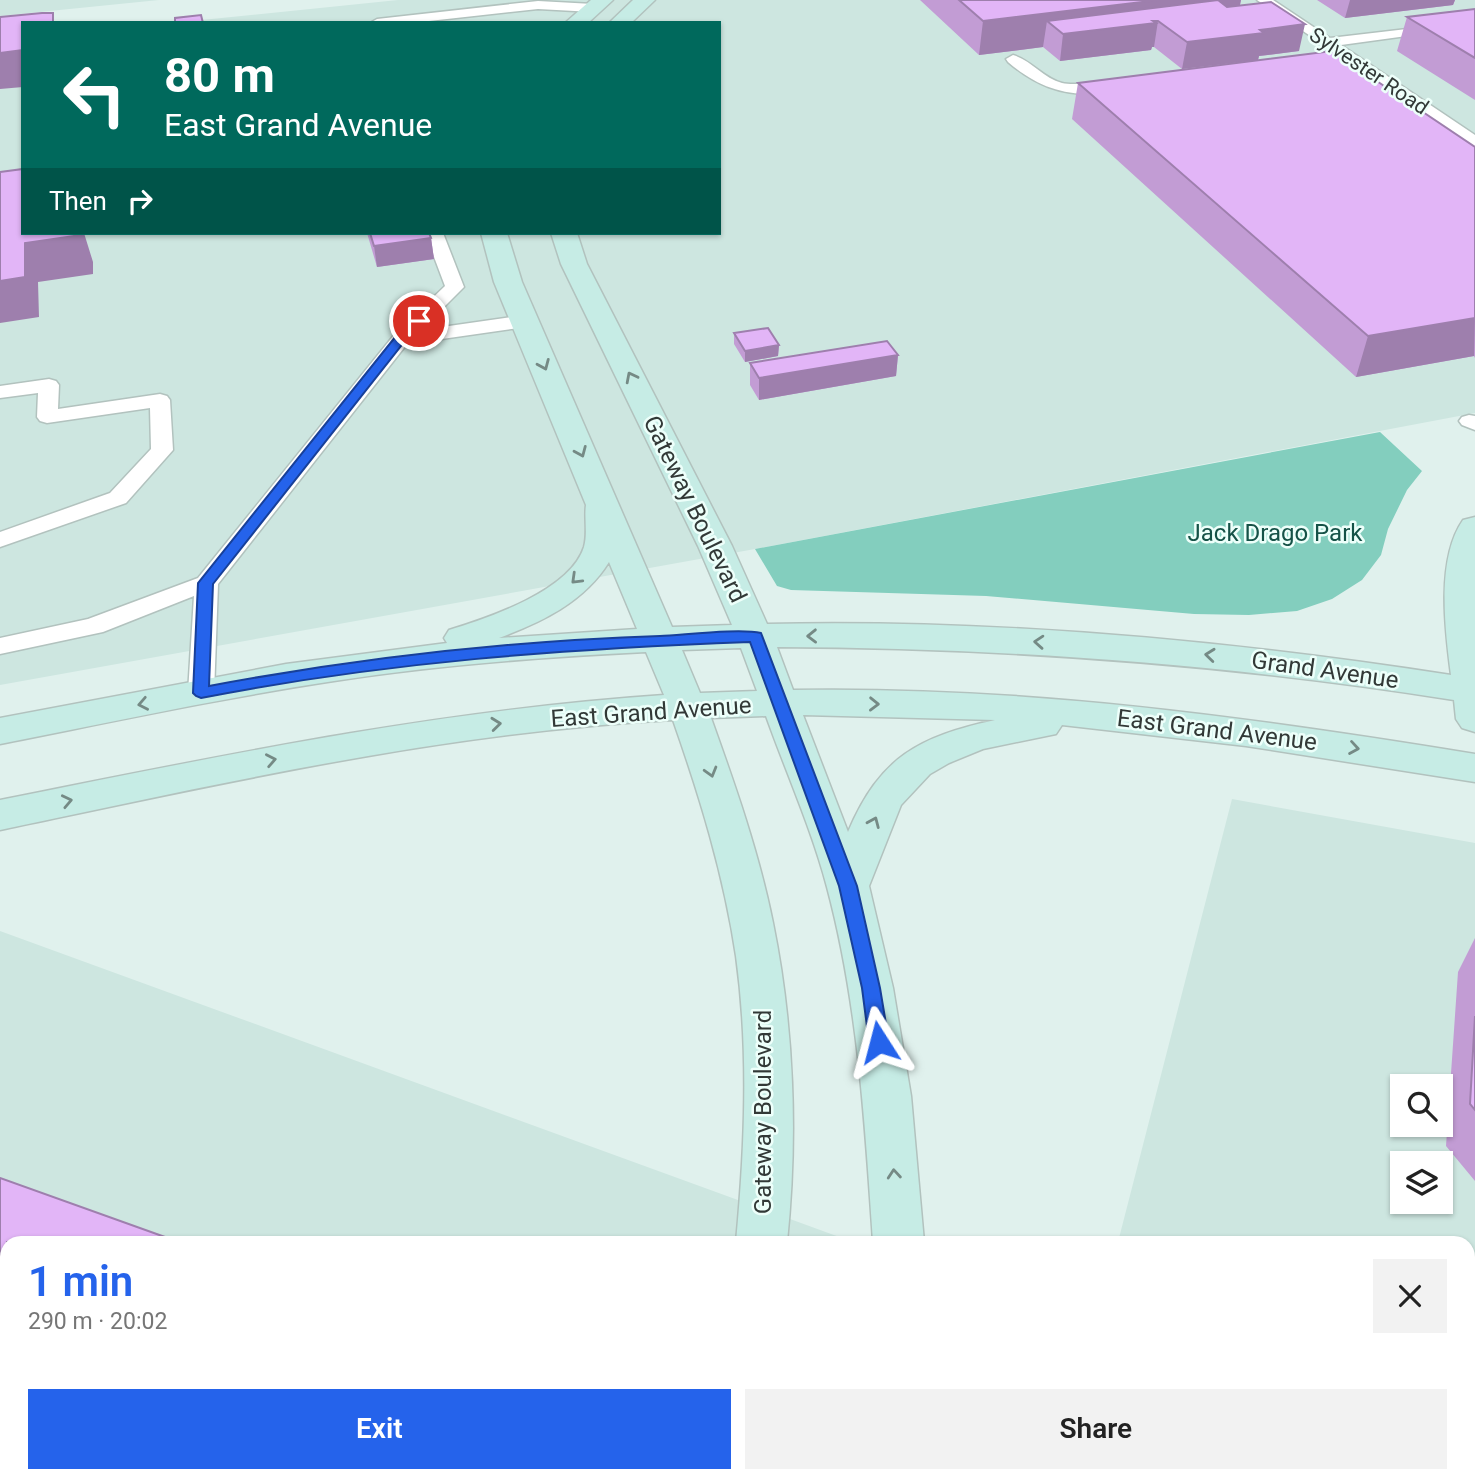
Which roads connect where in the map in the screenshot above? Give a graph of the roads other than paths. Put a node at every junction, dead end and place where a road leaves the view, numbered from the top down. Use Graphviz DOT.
graph roads {
  1 [pos="645,0"];
  2 [pos="1264,0"];
  3 [pos="598,4"];
  4 [pos="392,21"];
  5 [pos="577,21"];
  6 [pos="621,21"];
  7 [pos="1454,26"];
  8 [pos="1327,43"];
  9 [pos="1013,58"];
  10 [pos="1351,59"];
  11 [pos="1328,62"];
  12 [pos="1129,88"];
  13 [pos="1475,142"];
  14 [pos="435,235"];
  15 [pos="494,235"];
  16 [pos="565,235"];
  17 [pos="525,321"];
  18 [pos="401,339"];
  19 [pos="0,392"];
  20 [pos="599,495"];
  21 [pos="1475,527"];
  22 [pos="0,540"];
  23 [pos="206,583"];
  24 [pos="755,637"];
  25 [pos="661,640"];
  26 [pos="0,646"];
  27 [pos="379,663"];
  28 [pos="201,693"];
  29 [pos="1474,700"];
  30 [pos="781,704"];
  31 [pos="688,708"];
  32 [pos="1125,719"];
  33 [pos="0,731"];
  34 [pos="1475,768"];
  35 [pos="0,815"];
  36 [pos="848,886"];
  37 [pos="762,1236"];
  38 [pos="899,1236"];
  1 -- 6 [label="main road"];
  2 -- 8 [label="lane, Sylvester Road"];
  3 -- 4 [label="lane"];
  3 -- 5 [label="main road"];
  7 -- 8 [label="lane"];
  8 -- 10 [label="lane, Sylvester Road"];
  9 -- 12 [label="lane"];
  10 -- 11 [label="lane"];
  10 -- 13 [label="lane, Sylvester Road"];
  14 -- 18 [label="lane"];
  15 -- 17 [label="main road, Gateway Boulevard"];
  24 -- 16 [label="main road, Gateway Boulevard, one-way"];
  17 -- 18 [label="lane"];
  17 -- 20 [label="main road, Gateway Boulevard, one-way"];
  18 -- 23 [label="lane"];
  19 -- 22 [label="lane"];
  20 -- 25 [label="main road, Gateway Boulevard"];
  20 -- 27 [label="main road, one-way"];
  21 -- 29 [label="main road"];
  23 -- 26 [label="lane"];
  23 -- 28 [label="lane"];
  24 -- 25 [label="main road"];
  29 -- 24 [label="main road, Grand Avenue, one-way"];
  24 -- 30 [label="main road, Gateway Boulevard"];
  25 -- 27 [label="main road"];
  25 -- 31 [label="main road, Gateway Boulevard"];
  27 -- 28 [label="main road"];
  28 -- 33 [label="main road, one-way"];
  30 -- 31 [label="main road, East Grand Avenue"];
  30 -- 32 [label="main road, East Grand Avenue, one-way"];
  30 -- 36 [label="main road, Gateway Boulevard"];
  35 -- 31 [label="main road, East Grand Avenue, one-way"];
  31 -- 37 [label="main road, Gateway Boulevard, one-way"];
  32 -- 34 [label="main road, East Grand Avenue, one-way"];
  36 -- 32 [label="main road, one-way"];
  38 -- 36 [label="main road, Gateway Boulevard, one-way"];
}
